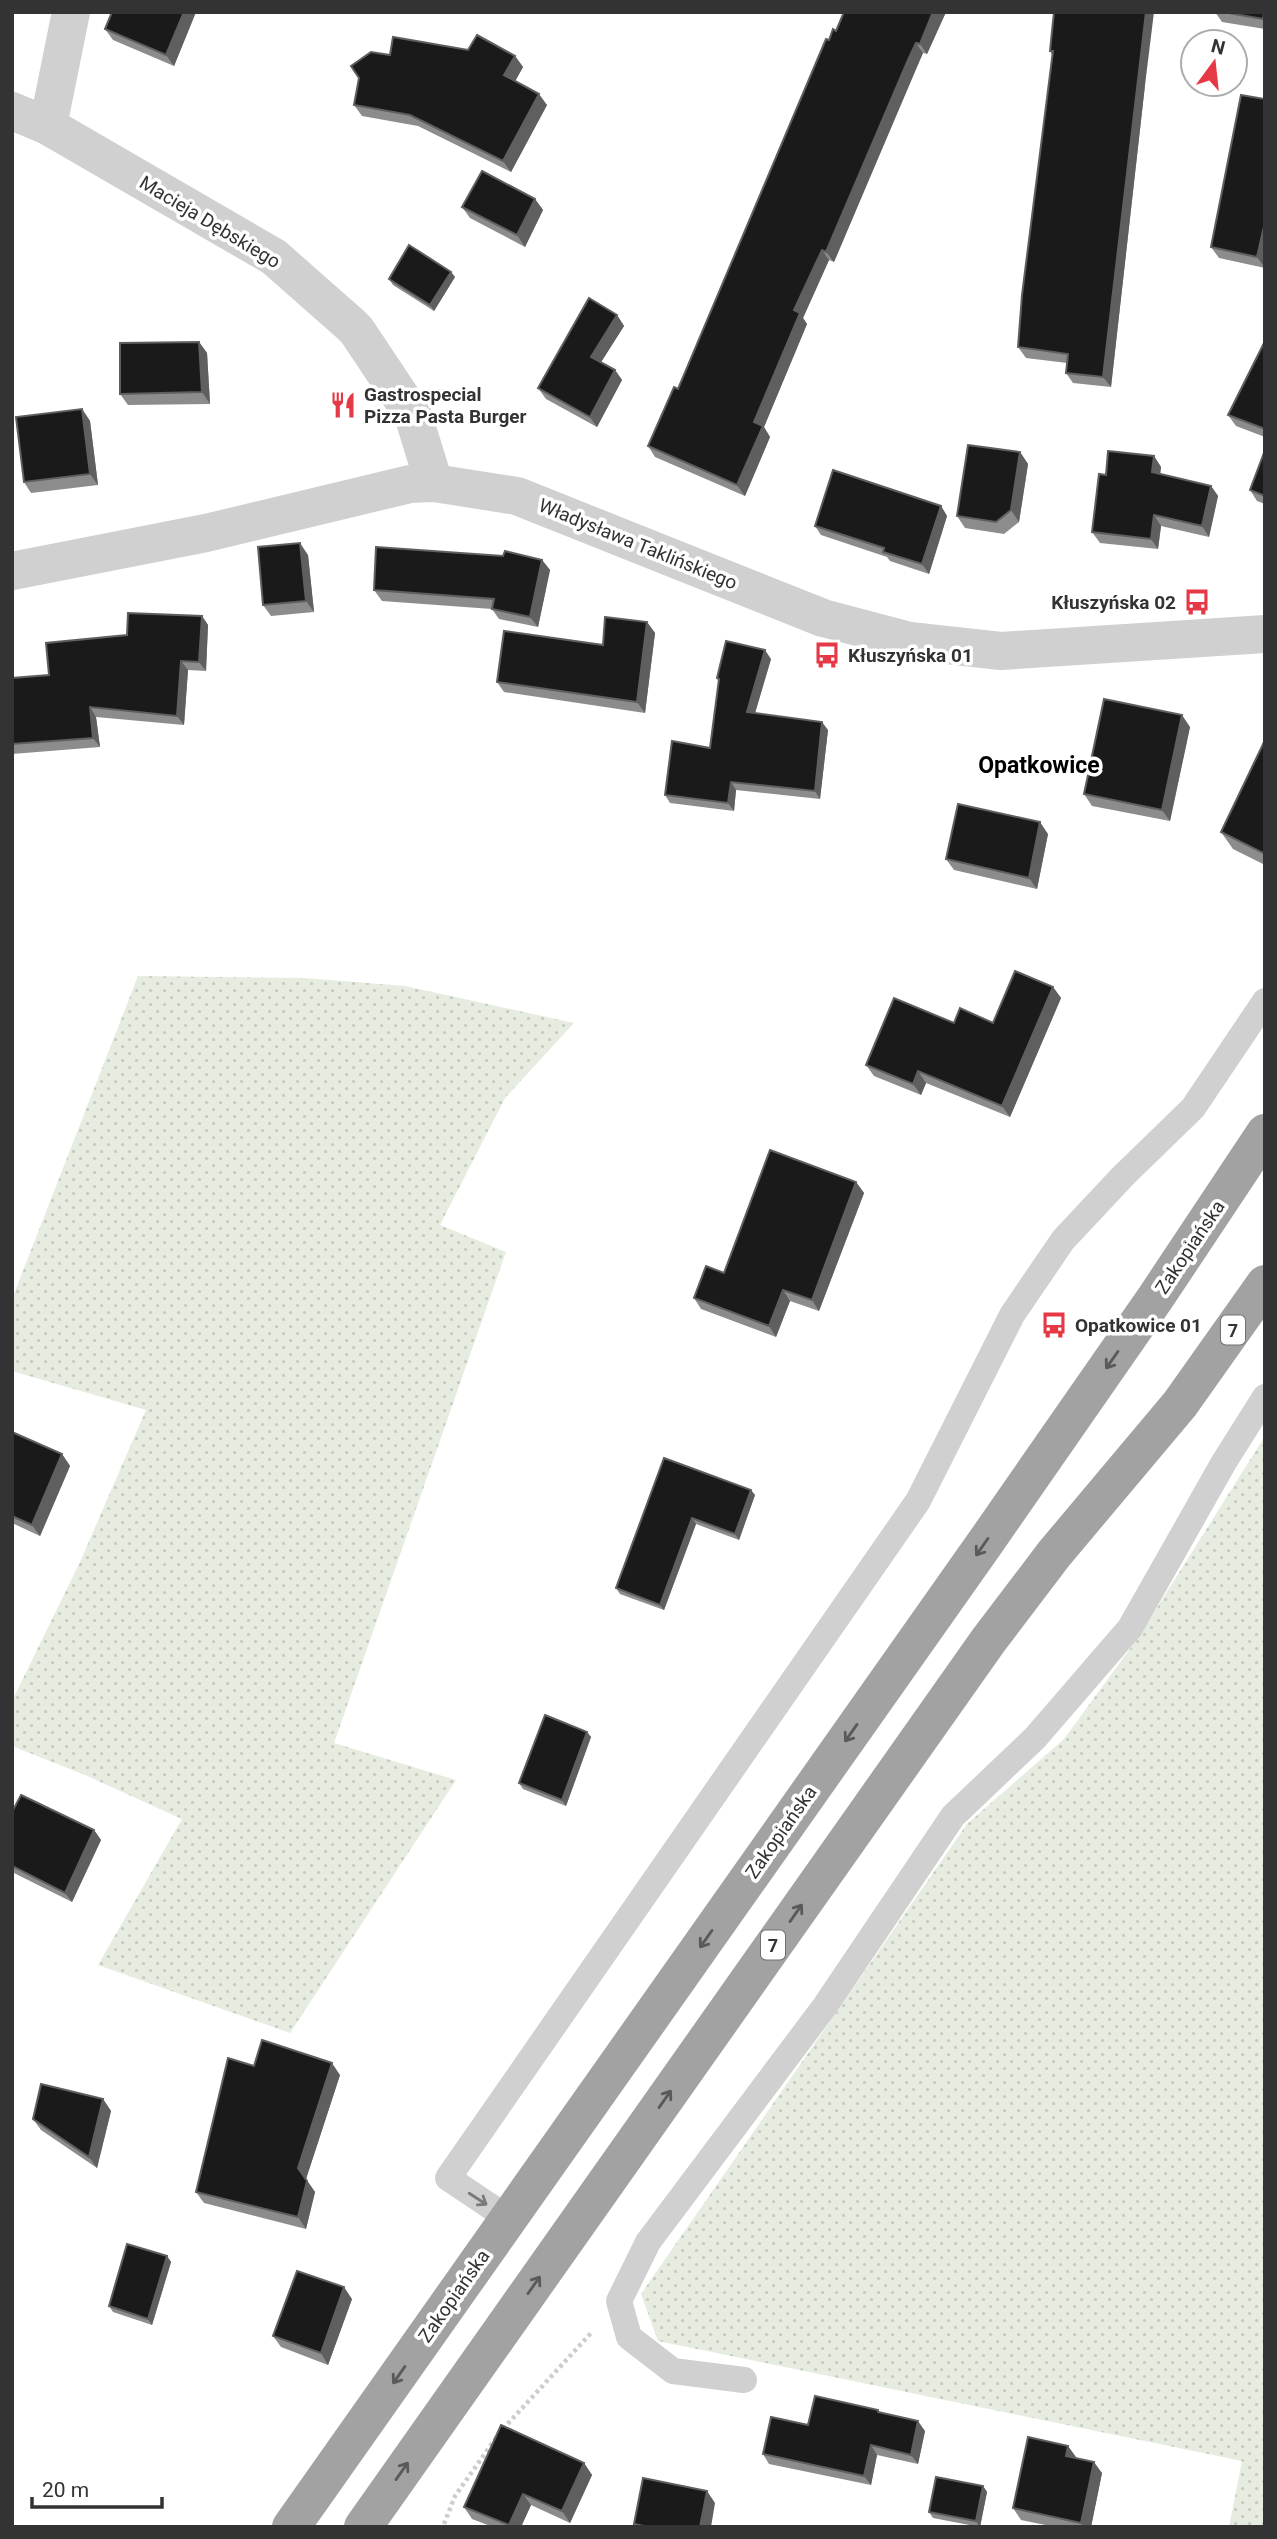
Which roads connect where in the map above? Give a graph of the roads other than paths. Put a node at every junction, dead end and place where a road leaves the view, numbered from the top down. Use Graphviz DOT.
graph roads {
  1 [pos="71,12"];
  2 [pos="12,111"];
  3 [pos="48,127"];
  4 [pos="434,483"];
  5 [pos="12,571"];
  6 [pos="1265,634"];
  7 [pos="1265,1001"];
  8 [pos="1265,1133"];
  9 [pos="1265,1284"];
  10 [pos="1265,1397"];
  11 [pos="509,2219"];
  12 [pos="744,2380"];
  13 [pos="291,2527"];
  14 [pos="363,2527"];
  1 -- 3 [label="street"];
  2 -- 3 [label="street, Macieja Dębskiego"];
  3 -- 4 [label="street, Macieja Dębskiego"];
  4 -- 5 [label="street, Władysława Taklińskiego"];
  4 -- 6 [label="street, Władysława Taklińskiego"];
  7 -- 11 [label="lane, one-way"];
  8 -- 11 [label="highway, Zakopiańska, one-way"];
  14 -- 9 [label="highway, 7, one-way"];
  10 -- 12 [label="lane"];
  11 -- 13 [label="highway, Zakopiańska, one-way"];
}
